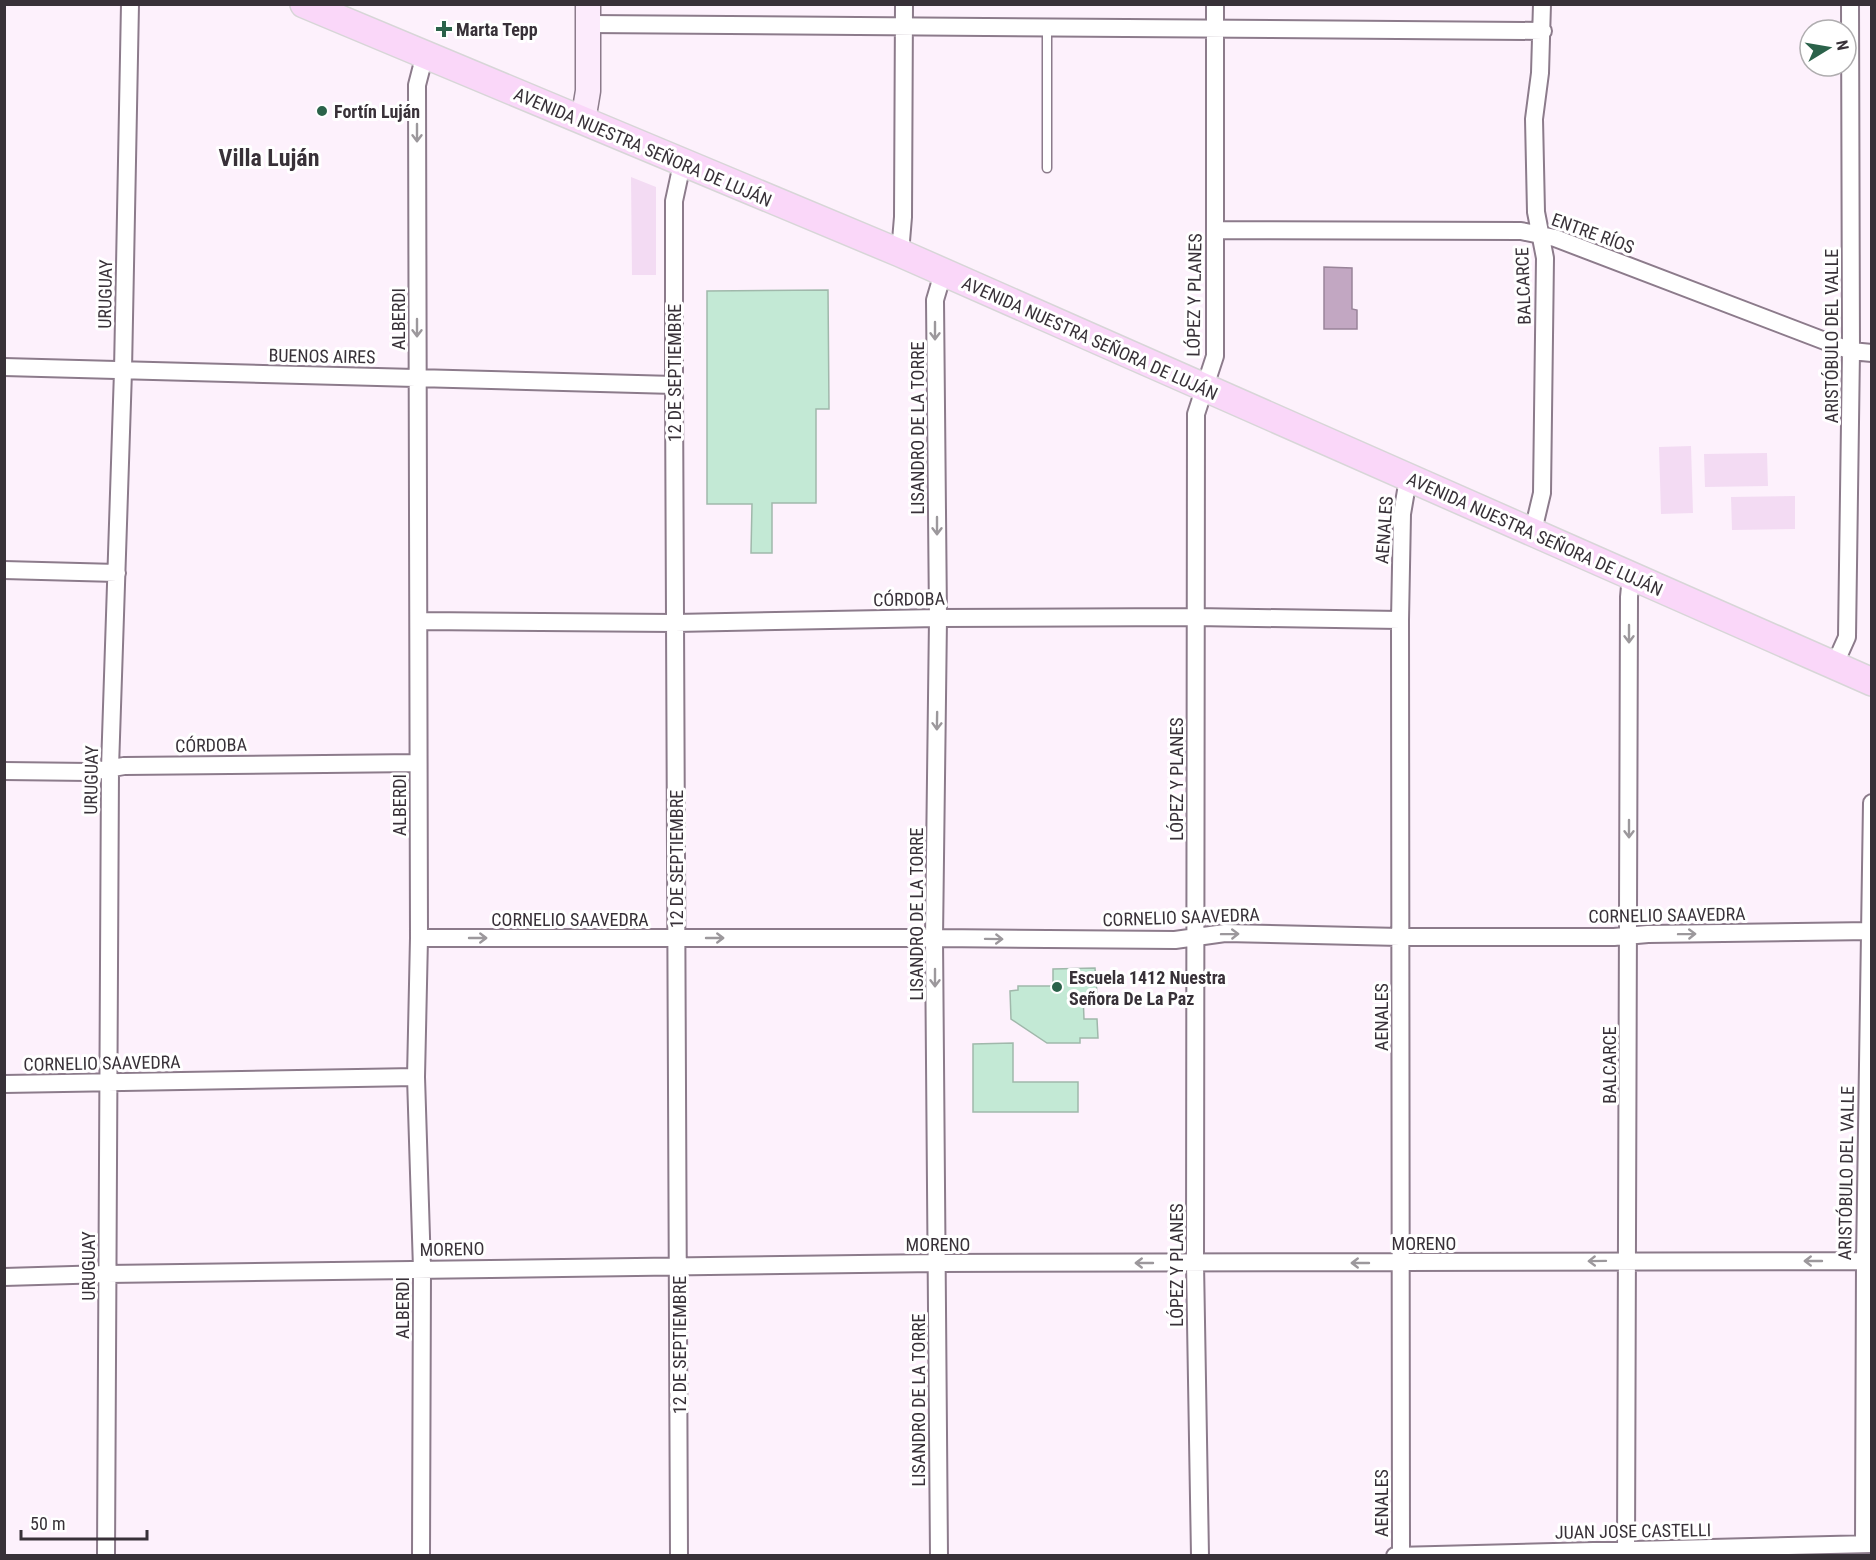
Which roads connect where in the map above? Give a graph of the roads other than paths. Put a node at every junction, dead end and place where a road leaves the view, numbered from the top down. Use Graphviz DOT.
graph roads {
  1 [pos="130,4"];
  2 [pos="304,4"];
  3 [pos="904,4"];
  4 [pos="1215,4"];
  5 [pos="1542,4"];
  6 [pos="1850,4"];
  7 [pos="336,10"];
  8 [pos="588,14"];
  9 [pos="904,26"];
  10 [pos="1047,27"];
  11 [pos="1215,28"];
  12 [pos="1543,31"];
  13 [pos="425,54"];
  14 [pos="584,121"];
  15 [pos="682,164"];
  16 [pos="1047,168"];
  17 [pos="1215,230"];
  18 [pos="1540,234"];
  19 [pos="900,253"];
  20 [pos="943,273"];
  21 [pos="1851,351"];
  22 [pos="1872,354"];
  23 [pos="4,367"];
  24 [pos="123,371"];
  25 [pos="417,378"];
  26 [pos="674,385"];
  27 [pos="1205,388"];
  28 [pos="1408,479"];
  29 [pos="1533,531"];
  30 [pos="4,570"];
  31 [pos="117,573"];
  32 [pos="1631,576"];
  33 [pos="1196,617"];
  34 [pos="938,618"];
  35 [pos="1400,620"];
  36 [pos="419,621"];
  37 [pos="675,623"];
  38 [pos="1834,666"];
  39 [pos="1872,682"];
  40 [pos="418,763"];
  41 [pos="110,768"];
  42 [pos="4,771"];
  43 [pos="1872,803"];
  44 [pos="1870,931"];
  45 [pos="1629,936"];
  46 [pos="1195,937"];
  47 [pos="1400,937"];
  48 [pos="419,938"];
  49 [pos="676,938"];
  50 [pos="934,938"];
  51 [pos="416,1077"];
  52 [pos="108,1082"];
  53 [pos="4,1084"];
  54 [pos="1628,1261"];
  55 [pos="1868,1261"];
  56 [pos="937,1263"];
  57 [pos="1196,1263"];
  58 [pos="1400,1263"];
  59 [pos="679,1265"];
  60 [pos="422,1269"];
  61 [pos="107,1274"];
  62 [pos="4,1277"];
  63 [pos="1868,1544"];
  64 [pos="1626,1553"];
  65 [pos="1401,1555"];
  66 [pos="106,1556"];
  67 [pos="421,1556"];
  68 [pos="679,1556"];
  69 [pos="939,1556"];
  70 [pos="1200,1556"];
  71 [pos="1395,1556"];
  1 -- 24 [label="street, URUGUAY"];
  2 -- 7 [label="main road, AVENIDA NUESTRA SEÑORA DE LUJÁN"];
  3 -- 9 [label="street"];
  4 -- 11 [label="street, LÓPEZ Y PLANES"];
  5 -- 12 [label="street, BALCARCE"];
  6 -- 21 [label="street, ARISTÓBULO DEL VALLE"];
  7 -- 13 [label="main road, AVENIDA NUESTRA SEÑORA DE LUJÁN"];
  8 -- 9 [label="street"];
  8 -- 14 [label="street"];
  9 -- 10 [label="street"];
  9 -- 19 [label="street"];
  10 -- 11 [label="street"];
  10 -- 16 [label="lane"];
  11 -- 12 [label="street"];
  11 -- 17 [label="street, LÓPEZ Y PLANES"];
  12 -- 18 [label="street, BALCARCE"];
  13 -- 14 [label="main road, AVENIDA NUESTRA SEÑORA DE LUJÁN"];
  13 -- 25 [label="street, ALBERDI, one-way"];
  14 -- 15 [label="main road, AVENIDA NUESTRA SEÑORA DE LUJÁN"];
  15 -- 19 [label="main road, AVENIDA NUESTRA SEÑORA DE LUJÁN"];
  15 -- 26 [label="street, 12 DE SEPTIEMBRE"];
  17 -- 18 [label="street, ENTRE RÍOS"];
  17 -- 27 [label="street, LÓPEZ Y PLANES"];
  18 -- 21 [label="street, ENTRE RÍOS"];
  18 -- 29 [label="street, BALCARCE"];
  19 -- 20 [label="main road, AVENIDA NUESTRA SEÑORA DE LUJÁN"];
  20 -- 27 [label="main road, AVENIDA NUESTRA SEÑORA DE LUJÁN"];
  20 -- 34 [label="street, LISANDRO DE LA TORRE, one-way"];
  21 -- 22 [label="street, ENTRE RÍOS"];
  21 -- 38 [label="street, ARISTÓBULO DEL VALLE"];
  23 -- 24 [label="street, BUENOS AIRES"];
  24 -- 25 [label="street, BUENOS AIRES"];
  24 -- 31 [label="street, URUGUAY"];
  25 -- 26 [label="street, BUENOS AIRES"];
  25 -- 36 [label="street, ALBERDI"];
  26 -- 37 [label="street, 12 DE SEPTIEMBRE"];
  27 -- 28 [label="main road, AVENIDA NUESTRA SEÑORA DE LUJÁN"];
  27 -- 33 [label="street, LÓPEZ Y PLANES"];
  28 -- 29 [label="main road, AVENIDA NUESTRA SEÑORA DE LUJÁN"];
  28 -- 35 [label="street, AENALES"];
  29 -- 32 [label="main road, AVENIDA NUESTRA SEÑORA DE LUJÁN"];
  30 -- 31 [label="street"];
  31 -- 41 [label="street, URUGUAY"];
  32 -- 38 [label="main road, AVENIDA NUESTRA SEÑORA DE LUJÁN"];
  32 -- 45 [label="street, BALCARCE, one-way"];
  33 -- 34 [label="street, CÓRDOBA"];
  33 -- 35 [label="street, CÓRDOBA"];
  33 -- 46 [label="street, LÓPEZ Y PLANES"];
  34 -- 37 [label="street, CÓRDOBA"];
  34 -- 50 [label="street, LISANDRO DE LA TORRE, one-way"];
  35 -- 47 [label="street, AENALES"];
  36 -- 37 [label="street, CÓRDOBA"];
  36 -- 40 [label="street, ALBERDI"];
  37 -- 49 [label="street, 12 DE SEPTIEMBRE"];
  38 -- 39 [label="main road, AVENIDA NUESTRA SEÑORA DE LUJÁN"];
  40 -- 41 [label="street, CÓRDOBA"];
  40 -- 48 [label="street, ALBERDI"];
  41 -- 42 [label="street, CÓRDOBA"];
  41 -- 52 [label="street, URUGUAY"];
  43 -- 44 [label="street, ARISTÓBULO DEL VALLE"];
  45 -- 44 [label="street, CORNELIO SAAVEDRA, one-way"];
  44 -- 55 [label="street, ARISTÓBULO DEL VALLE"];
  45 -- 47 [label="street, CORNELIO SAAVEDRA"];
  45 -- 54 [label="street, BALCARCE"];
  46 -- 47 [label="street, CORNELIO SAAVEDRA, one-way"];
  50 -- 46 [label="street, CORNELIO SAAVEDRA, one-way"];
  46 -- 57 [label="street, LÓPEZ Y PLANES"];
  47 -- 58 [label="street, AENALES"];
  48 -- 49 [label="street, CORNELIO SAAVEDRA, one-way"];
  48 -- 51 [label="street, ALBERDI"];
  49 -- 50 [label="street, CORNELIO SAAVEDRA, one-way"];
  49 -- 59 [label="street, 12 DE SEPTIEMBRE"];
  50 -- 56 [label="street, LISANDRO DE LA TORRE, one-way"];
  51 -- 52 [label="street, CORNELIO SAAVEDRA"];
  51 -- 60 [label="street, ALBERDI"];
  52 -- 53 [label="street, CORNELIO SAAVEDRA"];
  52 -- 61 [label="street, URUGUAY"];
  55 -- 54 [label="street, MORENO, one-way"];
  54 -- 58 [label="street, MORENO, one-way"];
  54 -- 64 [label="street, BALCARCE"];
  55 -- 63 [label="street, ARISTÓBULO DEL VALLE"];
  57 -- 56 [label="street, MORENO, one-way"];
  56 -- 59 [label="street, MORENO"];
  56 -- 69 [label="street, LISANDRO DE LA TORRE"];
  58 -- 57 [label="street, MORENO, one-way"];
  57 -- 70 [label="street, LÓPEZ Y PLANES"];
  58 -- 65 [label="street, AENALES"];
  59 -- 60 [label="street, MORENO"];
  59 -- 68 [label="street, 12 DE SEPTIEMBRE"];
  60 -- 61 [label="street, MORENO"];
  60 -- 67 [label="street, ALBERDI"];
  61 -- 62 [label="street, MORENO"];
  61 -- 66 [label="street, URUGUAY"];
  63 -- 64 [label="street, JUAN JOSE CASTELLI"];
  64 -- 65 [label="street, JUAN JOSE CASTELLI"];
  65 -- 71 [label="street, JUAN JOSE CASTELLI"];
}
